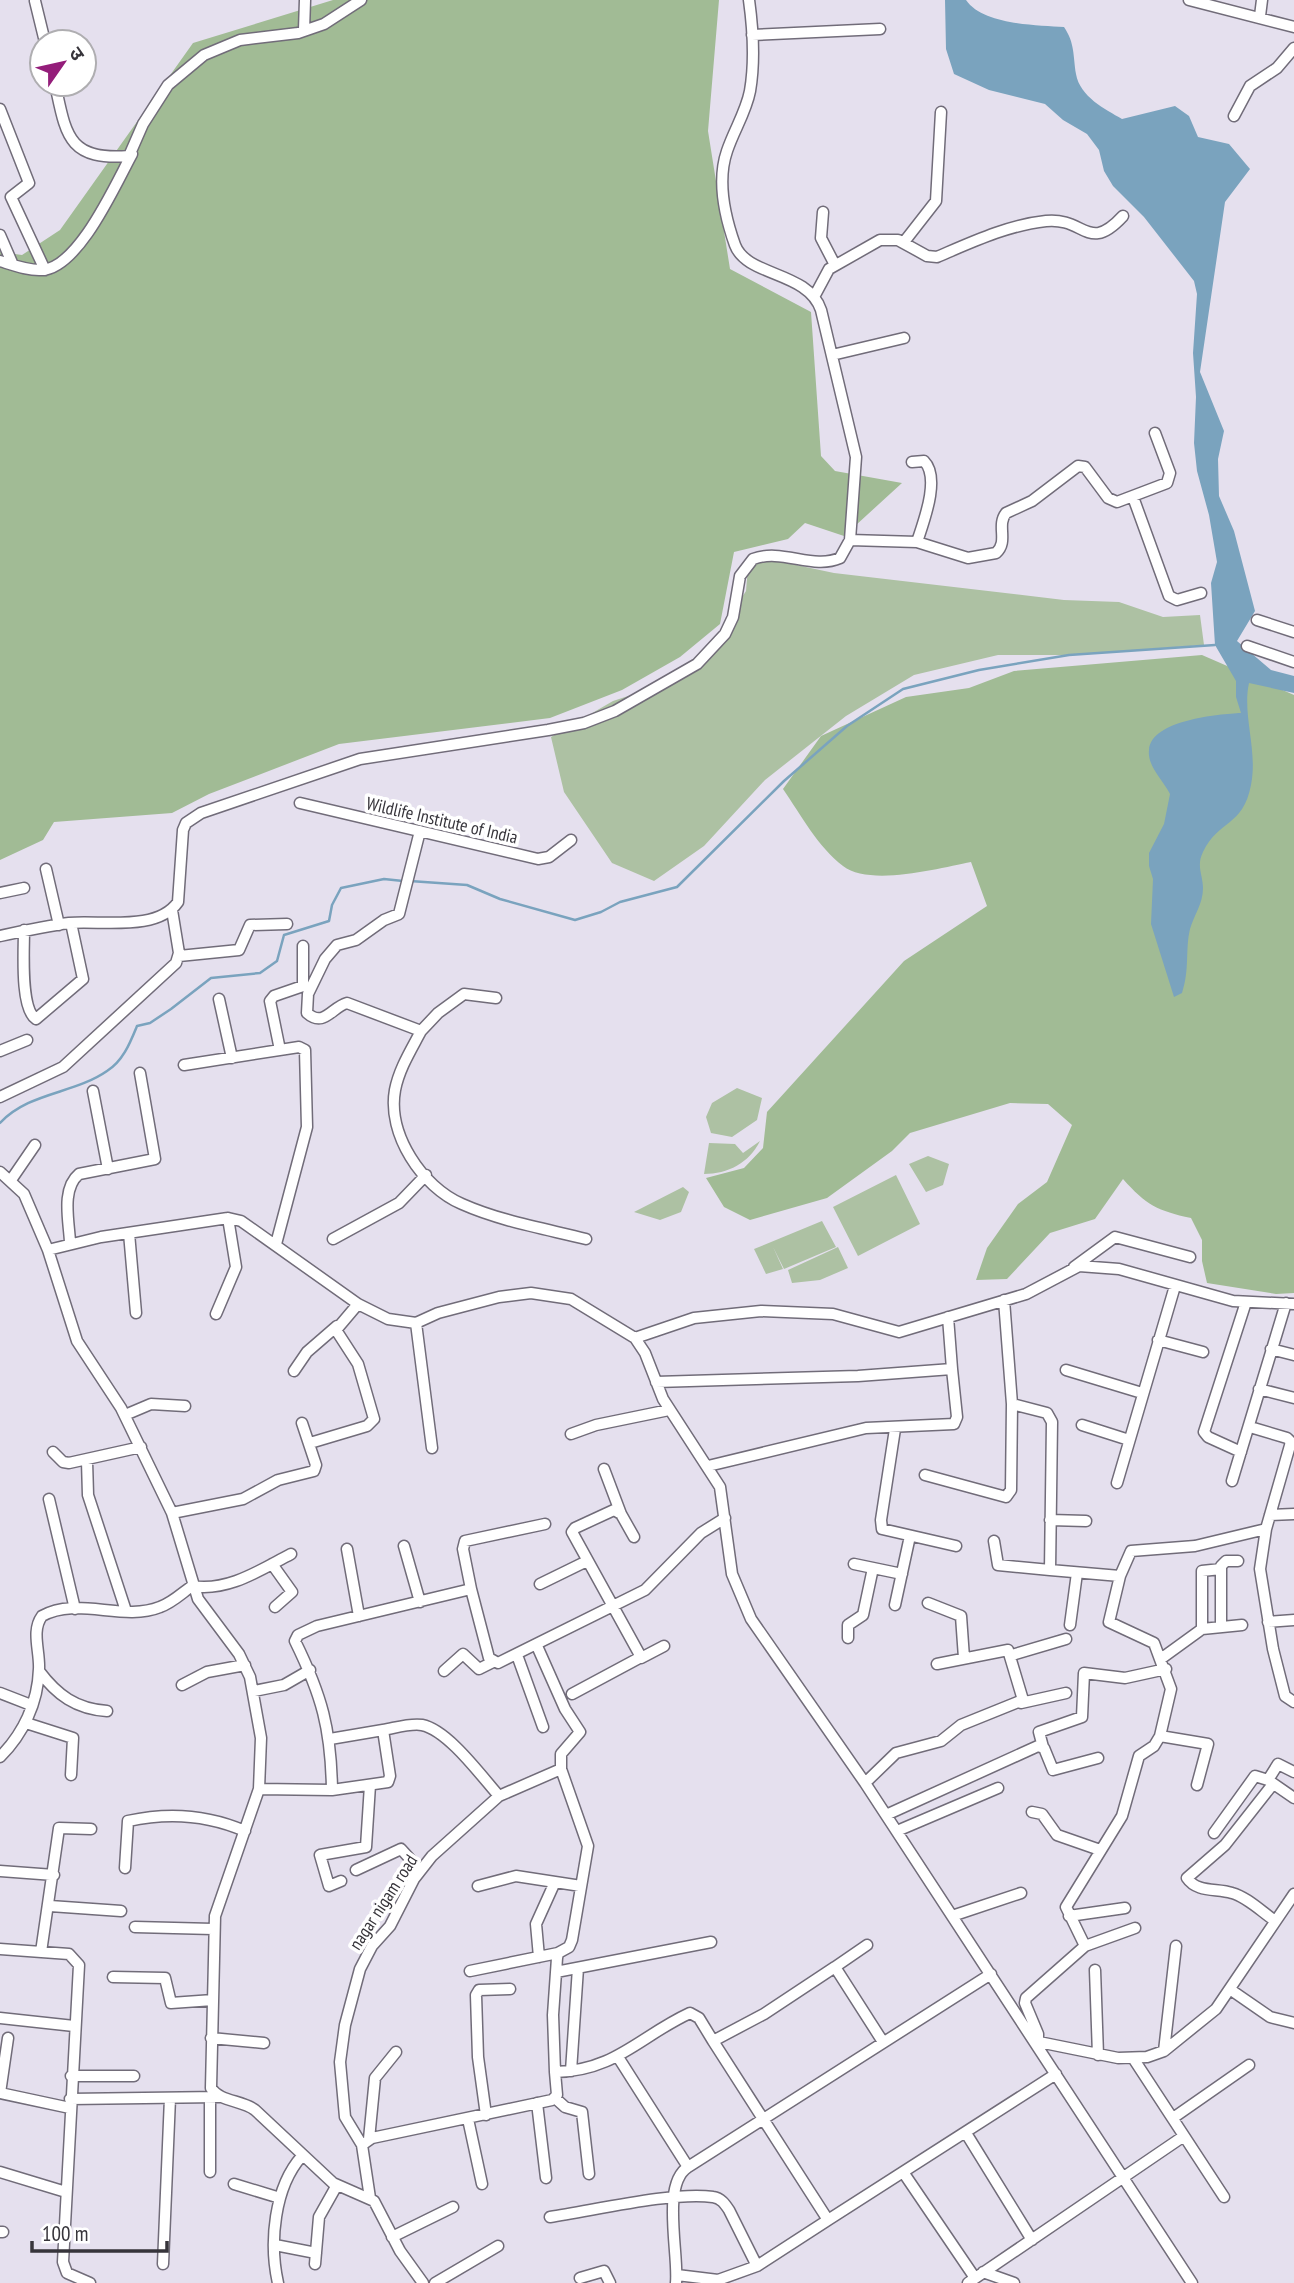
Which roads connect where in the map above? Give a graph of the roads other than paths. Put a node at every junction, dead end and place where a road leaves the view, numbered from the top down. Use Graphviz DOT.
graph roads {
  1 [pos="305,0"];
  2 [pos="361,0"];
  3 [pos="749,0"];
  4 [pos="1189,0"];
  5 [pos="1262,0"];
  6 [pos="35,1"];
  7 [pos="1260,16"];
  8 [pos="1294,27"];
  9 [pos="42,28"];
  10 [pos="880,29"];
  11 [pos="304,30"];
  12 [pos="752,35"];
  13 [pos="1294,48"];
  14 [pos="58,98"];
  15 [pos="0,109"];
  16 [pos="941,112"];
  17 [pos="1234,116"];
  18 [pos="132,153"];
  19 [pos="823,212"];
  20 [pos="1123,216"];
  21 [pos="0,235"];
  22 [pos="904,242"];
  23 [pos="0,261"];
  24 [pos="13,265"];
  25 [pos="835,265"];
  26 [pos="45,270"];
  27 [pos="814,297"];
  28 [pos="904,338"];
  29 [pos="832,355"];
  30 [pos="1155,433"];
  31 [pos="912,462"];
  32 [pos="1133,497"];
  33 [pos="850,540"];
  34 [pos="917,542"];
  35 [pos="1201,593"];
  36 [pos="1257,620"];
  37 [pos="1294,632"];
  38 [pos="1247,646"];
  39 [pos="1294,662"];
  40 [pos="300,803"];
  41 [pos="420,831"];
  42 [pos="571,840"];
  43 [pos="46,869"];
  44 [pos="24,888"];
  45 [pos="0,893"];
  46 [pos="172,910"];
  47 [pos="65,924"];
  48 [pos="287,924"];
  49 [pos="23,930"];
  50 [pos="0,936"];
  51 [pos="303,946"];
  52 [pos="179,956"];
  53 [pos="496,998"];
  54 [pos="219,999"];
  55 [pos="421,1031"];
  56 [pos="27,1040"];
  57 [pos="280,1050"];
  58 [pos="0,1051"];
  59 [pos="232,1058"];
  60 [pos="184,1065"];
  61 [pos="140,1073"];
  62 [pos="93,1091"];
  63 [pos="0,1097"];
  64 [pos="35,1145"];
  65 [pos="108,1169"];
  66 [pos="0,1172"];
  67 [pos="426,1175"];
  68 [pos="11,1181"];
  69 [pos="228,1218"];
  70 [pos="129,1233"];
  71 [pos="333,1239"];
  72 [pos="586,1239"];
  73 [pos="70,1242"];
  74 [pos="276,1244"];
  75 [pos="48,1250"];
  76 [pos="1190,1256"];
  77 [pos="1071,1269"];
  78 [pos="1175,1286"];
  79 [pos="1004,1300"];
  80 [pos="1246,1302"];
  81 [pos="358,1304"];
  82 [pos="1290,1304"];
  83 [pos="136,1313"];
  84 [pos="216,1314"];
  85 [pos="948,1317"];
  86 [pos="416,1322"];
  87 [pos="337,1326"];
  88 [pos="635,1338"];
  89 [pos="1158,1340"];
  90 [pos="1271,1349"];
  91 [pos="1203,1352"];
  92 [pos="1294,1355"];
  93 [pos="952,1369"];
  94 [pos="1066,1370"];
  95 [pos="294,1371"];
  96 [pos="656,1382"];
  97 [pos="1259,1389"];
  98 [pos="1142,1393"];
  99 [pos="1294,1398"];
  100 [pos="1012,1404"];
  101 [pos="185,1406"];
  102 [pos="669,1410"];
  103 [pos="125,1415"];
  104 [pos="302,1423"];
  105 [pos="1082,1425"];
  106 [pos="1250,1427"];
  107 [pos="895,1429"];
  108 [pos="571,1434"];
  109 [pos="1129,1440"];
  110 [pos="310,1443"];
  111 [pos="141,1447"];
  112 [pos="432,1448"];
  113 [pos="53,1452"];
  114 [pos="1241,1452"];
  115 [pos="87,1461"];
  116 [pos="708,1466"];
  117 [pos="604,1469"];
  118 [pos="925,1475"];
  119 [pos="1232,1481"];
  120 [pos="1117,1483"];
  121 [pos="49,1499"];
  122 [pos="172,1513"];
  123 [pos="621,1514"];
  124 [pos="1294,1514"];
  125 [pos="1270,1515"];
  126 [pos="725,1518"];
  127 [pos="1051,1520"];
  128 [pos="1086,1521"];
  129 [pos="545,1524"];
  130 [pos="1266,1529"];
  131 [pos="910,1536"];
  132 [pos="634,1537"];
  133 [pos="994,1541"];
  134 [pos="404,1546"];
  135 [pos="956,1546"];
  136 [pos="347,1549"];
  137 [pos="291,1554"];
  138 [pos="587,1560"];
  139 [pos="1238,1561"];
  140 [pos="272,1564"];
  141 [pos="854,1564"];
  142 [pos="873,1568"];
  143 [pos="1221,1569"];
  144 [pos="1050,1570"];
  145 [pos="1077,1573"];
  146 [pos="902,1574"];
  147 [pos="1120,1576"];
  148 [pos="540,1584"];
  149 [pos="192,1586"];
  150 [pos="471,1589"];
  151 [pos="420,1602"];
  152 [pos="928,1603"];
  153 [pos="895,1605"];
  154 [pos="275,1607"];
  155 [pos="611,1607"];
  156 [pos="75,1609"];
  157 [pos="126,1611"];
  158 [pos="359,1616"];
  159 [pos="1294,1620"];
  160 [pos="1268,1622"];
  161 [pos="1070,1625"];
  162 [pos="1242,1625"];
  163 [pos="1221,1626"];
  164 [pos="1202,1629"];
  165 [pos="848,1638"];
  166 [pos="1066,1639"];
  167 [pos="537,1646"];
  168 [pos="664,1646"];
  169 [pos="517,1655"];
  170 [pos="1012,1655"];
  171 [pos="640,1658"];
  172 [pos="964,1658"];
  173 [pos="1162,1658"];
  174 [pos="493,1662"];
  175 [pos="937,1664"];
  176 [pos="245,1665"];
  177 [pos="1166,1669"];
  178 [pos="310,1670"];
  179 [pos="39,1671"];
  180 [pos="444,1671"];
  181 [pos="182,1685"];
  182 [pos="254,1691"];
  183 [pos="0,1693"];
  184 [pos="1066,1693"];
  185 [pos="572,1694"];
  186 [pos="1021,1703"];
  187 [pos="1294,1703"];
  188 [pos="31,1706"];
  189 [pos="107,1711"];
  190 [pos="26,1723"];
  191 [pos="543,1727"];
  192 [pos="383,1730"];
  193 [pos="1160,1736"];
  194 [pos="331,1740"];
  195 [pos="1043,1746"];
  196 [pos="0,1757"];
  197 [pos="1098,1758"];
  198 [pos="561,1769"];
  199 [pos="1294,1772"];
  200 [pos="71,1775"];
  201 [pos="1271,1782"];
  202 [pos="865,1783"];
  203 [pos="370,1785"];
  204 [pos="1196,1785"];
  205 [pos="259,1788"];
  206 [pos="998,1788"];
  207 [pos="332,1790"];
  208 [pos="499,1796"];
  209 [pos="1294,1798"];
  210 [pos="1032,1812"];
  211 [pos="886,1815"];
  212 [pos="91,1829"];
  213 [pos="245,1831"];
  214 [pos="897,1831"];
  215 [pos="1214,1833"];
  216 [pos="1100,1850"];
  217 [pos="125,1868"];
  218 [pos="356,1870"];
  219 [pos="420,1870"];
  220 [pos="0,1871"];
  221 [pos="54,1875"];
  222 [pos="341,1881"];
  223 [pos="555,1882"];
  224 [pos="478,1886"];
  225 [pos="581,1886"];
  226 [pos="1021,1893"];
  227 [pos="1294,1894"];
  228 [pos="50,1906"];
  229 [pos="1125,1908"];
  230 [pos="121,1910"];
  231 [pos="952,1916"];
  232 [pos="1069,1916"];
  233 [pos="1274,1920"];
  234 [pos="135,1927"];
  235 [pos="1135,1928"];
  236 [pos="213,1929"];
  237 [pos="711,1942"];
  238 [pos="867,1945"];
  239 [pos="1176,1946"];
  240 [pos="1085,1947"];
  241 [pos="0,1949"];
  242 [pos="41,1952"];
  243 [pos="558,1953"];
  244 [pos="539,1957"];
  245 [pos="835,1967"];
  246 [pos="578,1968"];
  247 [pos="1095,1970"];
  248 [pos="470,1971"];
  249 [pos="556,1972"];
  250 [pos="991,1974"];
  251 [pos="113,1977"];
  252 [pos="510,1989"];
  253 [pos="1231,1990"];
  254 [pos="213,2000"];
  255 [pos="0,2018"];
  256 [pos="1294,2023"];
  257 [pos="74,2026"];
  258 [pos="8,2038"];
  259 [pos="211,2038"];
  260 [pos="713,2041"];
  261 [pos="883,2042"];
  262 [pos="264,2043"];
  263 [pos="1039,2045"];
  264 [pos="1164,2051"];
  265 [pos="396,2052"];
  266 [pos="1098,2054"];
  267 [pos="618,2057"];
  268 [pos="1133,2058"];
  269 [pos="1249,2065"];
  270 [pos="571,2071"];
  271 [pos="555,2072"];
  272 [pos="1056,2074"];
  273 [pos="71,2076"];
  274 [pos="134,2076"];
  275 [pos="0,2093"];
  276 [pos="214,2097"];
  277 [pos="170,2098"];
  278 [pos="555,2098"];
  279 [pos="537,2103"];
  280 [pos="70,2104"];
  281 [pos="486,2115"];
  282 [pos="1172,2118"];
  283 [pos="468,2119"];
  284 [pos="762,2119"];
  285 [pos="966,2133"];
  286 [pos="1184,2136"];
  287 [pos="365,2142"];
  288 [pos="302,2156"];
  289 [pos="688,2166"];
  290 [pos="0,2172"];
  291 [pos="210,2172"];
  292 [pos="903,2172"];
  293 [pos="589,2174"];
  294 [pos="546,2178"];
  295 [pos="1122,2179"];
  296 [pos="234,2184"];
  297 [pos="482,2184"];
  298 [pos="337,2185"];
  299 [pos="66,2192"];
  300 [pos="370,2197"];
  301 [pos="1224,2197"];
  302 [pos="280,2198"];
  303 [pos="673,2198"];
  304 [pos="453,2207"];
  305 [pos="550,2217"];
  306 [pos="828,2220"];
  307 [pos="392,2237"];
  308 [pos="1031,2240"];
  309 [pos="275,2245"];
  310 [pos="498,2246"];
  311 [pos="163,2263"];
  312 [pos="757,2266"];
  313 [pos="580,2278"];
  314 [pos="975,2278"];
  315 [pos="677,2279"];
  316 [pos="90,2283"];
  317 [pos="278,2283"];
  318 [pos="424,2283"];
  319 [pos="435,2283"];
  320 [pos="610,2283"];
  321 [pos="1014,2283"];
  322 [pos="1192,2283"];
  1 -- 11 [label="street"];
  2 -- 11 [label="street"];
  3 -- 12 [label="street"];
  4 -- 7 [label="street"];
  5 -- 7 [label="street"];
  6 -- 9 [label="street"];
  7 -- 8 [label="street"];
  10 -- 12 [label="street"];
  11 -- 18 [label="street"];
  12 -- 27 [label="street"];
  13 -- 17 [label="street"];
  14 -- 18 [label="street"];
  15 -- 26 [label="street"];
  16 -- 22 [label="street"];
  18 -- 26 [label="street"];
  19 -- 25 [label="street"];
  20 -- 22 [label="street"];
  21 -- 24 [label="street"];
  22 -- 25 [label="street"];
  23 -- 24 [label="street"];
  24 -- 26 [label="street"];
  25 -- 27 [label="street"];
  27 -- 29 [label="street"];
  28 -- 29 [label="street"];
  29 -- 33 [label="street"];
  30 -- 32 [label="street"];
  31 -- 34 [label="street"];
  32 -- 34 [label="street"];
  32 -- 35 [label="street"];
  33 -- 34 [label="street"];
  33 -- 46 [label="street"];
  36 -- 37 [label="street"];
  38 -- 39 [label="street"];
  40 -- 41 [label="street, Wildlife Institute of India"];
  41 -- 42 [label="street, Wildlife Institute of India"];
  41 -- 55 [label="street"];
  43 -- 47 [label="street"];
  44 -- 45 [label="street"];
  46 -- 47 [label="street"];
  46 -- 52 [label="street"];
  47 -- 49 [label="street"];
  47 -- 49 [label="street"];
  48 -- 52 [label="street"];
  49 -- 50 [label="street"];
  51 -- 57 [label="street"];
  52 -- 63 [label="street"];
  53 -- 55 [label="street"];
  54 -- 59 [label="street"];
  55 -- 67 [label="street"];
  56 -- 58 [label="street"];
  57 -- 59 [label="street"];
  57 -- 74 [label="street"];
  59 -- 60 [label="street"];
  61 -- 65 [label="street"];
  62 -- 65 [label="street"];
  64 -- 68 [label="street"];
  65 -- 73 [label="street"];
  66 -- 68 [label="street"];
  67 -- 71 [label="street"];
  67 -- 72 [label="street"];
  68 -- 75 [label="street"];
  69 -- 70 [label="street"];
  69 -- 74 [label="street"];
  69 -- 84 [label="street"];
  70 -- 73 [label="street"];
  70 -- 83 [label="street"];
  73 -- 75 [label="street"];
  74 -- 81 [label="street"];
  75 -- 103 [label="street"];
  76 -- 77 [label="street"];
  77 -- 78 [label="street"];
  77 -- 79 [label="street"];
  78 -- 80 [label="street"];
  78 -- 89 [label="street"];
  79 -- 85 [label="street"];
  79 -- 100 [label="street"];
  80 -- 82 [label="street"];
  80 -- 114 [label="street"];
  81 -- 86 [label="street"];
  81 -- 87 [label="street"];
  82 -- 90 [label="street"];
  85 -- 88 [label="street"];
  85 -- 93 [label="street"];
  86 -- 88 [label="street"];
  86 -- 112 [label="street"];
  87 -- 95 [label="street"];
  87 -- 110 [label="street"];
  88 -- 96 [label="street"];
  89 -- 91 [label="street"];
  89 -- 98 [label="street"];
  90 -- 92 [label="street"];
  90 -- 97 [label="street"];
  93 -- 96 [label="street"];
  93 -- 107 [label="street"];
  94 -- 98 [label="street"];
  96 -- 102 [label="street"];
  97 -- 99 [label="street"];
  97 -- 106 [label="street"];
  98 -- 109 [label="street"];
  100 -- 118 [label="street"];
  100 -- 127 [label="street"];
  101 -- 103 [label="street"];
  102 -- 108 [label="street"];
  102 -- 116 [label="street"];
  103 -- 111 [label="street"];
  104 -- 110 [label="street"];
  105 -- 109 [label="street"];
  106 -- 114 [label="street"];
  106 -- 125 [label="street"];
  107 -- 116 [label="street"];
  107 -- 131 [label="street"];
  109 -- 120 [label="street"];
  110 -- 122 [label="street"];
  111 -- 115 [label="street"];
  111 -- 122 [label="street"];
  113 -- 115 [label="street"];
  114 -- 119 [label="street"];
  115 -- 157 [label="street"];
  116 -- 126 [label="street"];
  117 -- 123 [label="street"];
  121 -- 156 [label="street"];
  122 -- 149 [label="street"];
  123 -- 132 [label="street"];
  123 -- 138 [label="street"];
  124 -- 125 [label="street"];
  125 -- 130 [label="street"];
  126 -- 155 [label="street"];
  126 -- 202 [label="street"];
  127 -- 128 [label="street"];
  127 -- 144 [label="street"];
  129 -- 150 [label="street"];
  130 -- 147 [label="street"];
  130 -- 160 [label="street"];
  131 -- 135 [label="street"];
  131 -- 146 [label="street"];
  133 -- 144 [label="street"];
  134 -- 151 [label="street"];
  136 -- 158 [label="street"];
  137 -- 140 [label="street"];
  138 -- 148 [label="street"];
  138 -- 155 [label="street"];
  139 -- 143 [label="street"];
  140 -- 149 [label="street"];
  140 -- 154 [label="street"];
  141 -- 142 [label="street"];
  142 -- 146 [label="street"];
  142 -- 165 [label="street"];
  143 -- 163 [label="street"];
  143 -- 164 [label="street"];
  144 -- 145 [label="street"];
  145 -- 147 [label="street"];
  145 -- 161 [label="street"];
  146 -- 153 [label="street"];
  147 -- 173 [label="street"];
  149 -- 157 [label="street"];
  149 -- 176 [label="street"];
  150 -- 151 [label="street"];
  150 -- 174 [label="street"];
  151 -- 158 [label="street"];
  152 -- 172 [label="street"];
  155 -- 167 [label="street"];
  155 -- 171 [label="street"];
  156 -- 157 [label="street"];
  156 -- 179 [label="street"];
  158 -- 178 [label="street"];
  159 -- 160 [label="street"];
  160 -- 187 [label="street"];
  162 -- 163 [label="street"];
  163 -- 164 [label="street"];
  164 -- 173 [label="street"];
  166 -- 170 [label="street"];
  167 -- 169 [label="street"];
  167 -- 198 [label="street"];
  168 -- 171 [label="street"];
  169 -- 174 [label="street"];
  169 -- 191 [label="street"];
  170 -- 172 [label="street"];
  170 -- 186 [label="street"];
  171 -- 185 [label="street"];
  172 -- 175 [label="street"];
  173 -- 177 [label="street"];
  174 -- 180 [label="street"];
  176 -- 181 [label="street"];
  176 -- 182 [label="street"];
  177 -- 193 [label="street"];
  177 -- 195 [label="street"];
  178 -- 182 [label="street"];
  178 -- 194 [label="street"];
  179 -- 188 [label="street"];
  179 -- 189 [label="street"];
  182 -- 205 [label="street"];
  183 -- 188 [label="street"];
  184 -- 186 [label="street"];
  186 -- 202 [label="street"];
  188 -- 190 [label="street"];
  190 -- 196 [label="street"];
  190 -- 200 [label="street"];
  192 -- 194 [label="street"];
  192 -- 203 [label="street"];
  192 -- 208 [label="street"];
  193 -- 204 [label="street"];
  193 -- 216 [label="street"];
  194 -- 207 [label="street"];
  195 -- 197 [label="street"];
  195 -- 211 [label="street"];
  198 -- 208 [label="street, nagar nigam road"];
  198 -- 225 [label="street"];
  199 -- 201 [label="street"];
  201 -- 209 [label="street"];
  201 -- 215 [label="street"];
  201 -- 233 [label="street"];
  202 -- 211 [label="street"];
  203 -- 207 [label="street"];
  203 -- 222 [label="street"];
  205 -- 207 [label="street"];
  205 -- 213 [label="street"];
  206 -- 214 [label="street"];
  208 -- 219 [label="street, nagar nigam road"];
  210 -- 216 [label="street"];
  211 -- 214 [label="street"];
  212 -- 221 [label="street"];
  213 -- 217 [label="street"];
  213 -- 236 [label="street"];
  214 -- 231 [label="street"];
  216 -- 232 [label="street"];
  218 -- 219 [label="street"];
  219 -- 287 [label="street, nagar nigam road"];
  220 -- 221 [label="street"];
  221 -- 228 [label="street"];
  223 -- 224 [label="street"];
  223 -- 225 [label="street"];
  223 -- 244 [label="street"];
  225 -- 243 [label="street"];
  226 -- 231 [label="street"];
  227 -- 233 [label="street"];
  228 -- 230 [label="street"];
  228 -- 242 [label="street"];
  229 -- 232 [label="street"];
  231 -- 250 [label="street"];
  232 -- 240 [label="street"];
  233 -- 253 [label="street"];
  234 -- 236 [label="street"];
  235 -- 240 [label="street"];
  236 -- 254 [label="street"];
  237 -- 246 [label="street"];
  238 -- 245 [label="street"];
  239 -- 264 [label="street"];
  240 -- 263 [label="street"];
  241 -- 242 [label="street"];
  242 -- 257 [label="street"];
  243 -- 244 [label="street"];
  243 -- 249 [label="street"];
  244 -- 248 [label="street"];
  245 -- 260 [label="street"];
  245 -- 261 [label="street"];
  246 -- 249 [label="street"];
  246 -- 270 [label="street"];
  247 -- 266 [label="street"];
  249 -- 271 [label="street"];
  250 -- 261 [label="street"];
  250 -- 263 [label="street"];
  251 -- 254 [label="street"];
  252 -- 281 [label="street"];
  253 -- 256 [label="street"];
  253 -- 264 [label="street"];
  254 -- 259 [label="street"];
  255 -- 257 [label="street"];
  257 -- 273 [label="street"];
  258 -- 275 [label="street"];
  259 -- 262 [label="street"];
  259 -- 276 [label="street"];
  260 -- 267 [label="street"];
  260 -- 284 [label="street"];
  261 -- 284 [label="street"];
  263 -- 266 [label="street"];
  263 -- 272 [label="street"];
  264 -- 268 [label="street"];
  265 -- 287 [label="street"];
  266 -- 268 [label="street"];
  267 -- 270 [label="street"];
  267 -- 289 [label="street"];
  268 -- 282 [label="street"];
  269 -- 282 [label="street"];
  270 -- 271 [label="street"];
  271 -- 278 [label="street"];
  272 -- 285 [label="street"];
  272 -- 295 [label="street"];
  273 -- 274 [label="street"];
  273 -- 280 [label="street"];
  275 -- 280 [label="street"];
  276 -- 277 [label="street"];
  276 -- 288 [label="street"];
  276 -- 291 [label="street"];
  277 -- 280 [label="street"];
  277 -- 311 [label="street"];
  278 -- 279 [label="street"];
  278 -- 293 [label="street"];
  279 -- 281 [label="street"];
  279 -- 294 [label="street"];
  280 -- 299 [label="street"];
  281 -- 283 [label="street"];
  282 -- 286 [label="street"];
  283 -- 287 [label="street"];
  283 -- 297 [label="street"];
  284 -- 289 [label="street"];
  284 -- 306 [label="street"];
  285 -- 292 [label="street"];
  285 -- 308 [label="street"];
  286 -- 295 [label="street"];
  286 -- 301 [label="street"];
  287 -- 300 [label="street, nagar nigam road"];
  288 -- 298 [label="street"];
  288 -- 302 [label="street"];
  289 -- 303 [label="street"];
  290 -- 299 [label="street"];
  292 -- 306 [label="street"];
  292 -- 314 [label="street"];
  295 -- 308 [label="street"];
  295 -- 322 [label="street"];
  296 -- 302 [label="street"];
  298 -- 300 [label="street"];
  298 -- 309 [label="street"];
  299 -- 316 [label="street"];
  300 -- 307 [label="street"];
  302 -- 309 [label="street"];
  303 -- 305 [label="street"];
  303 -- 312 [label="street"];
  303 -- 315 [label="street"];
  304 -- 307 [label="street"];
  306 -- 312 [label="street"];
  307 -- 318 [label="street"];
  308 -- 314 [label="street"];
  309 -- 317 [label="street"];
  310 -- 319 [label="street"];
  312 -- 315 [label="street"];
  313 -- 320 [label="street"];
  314 -- 321 [label="street"];
}
